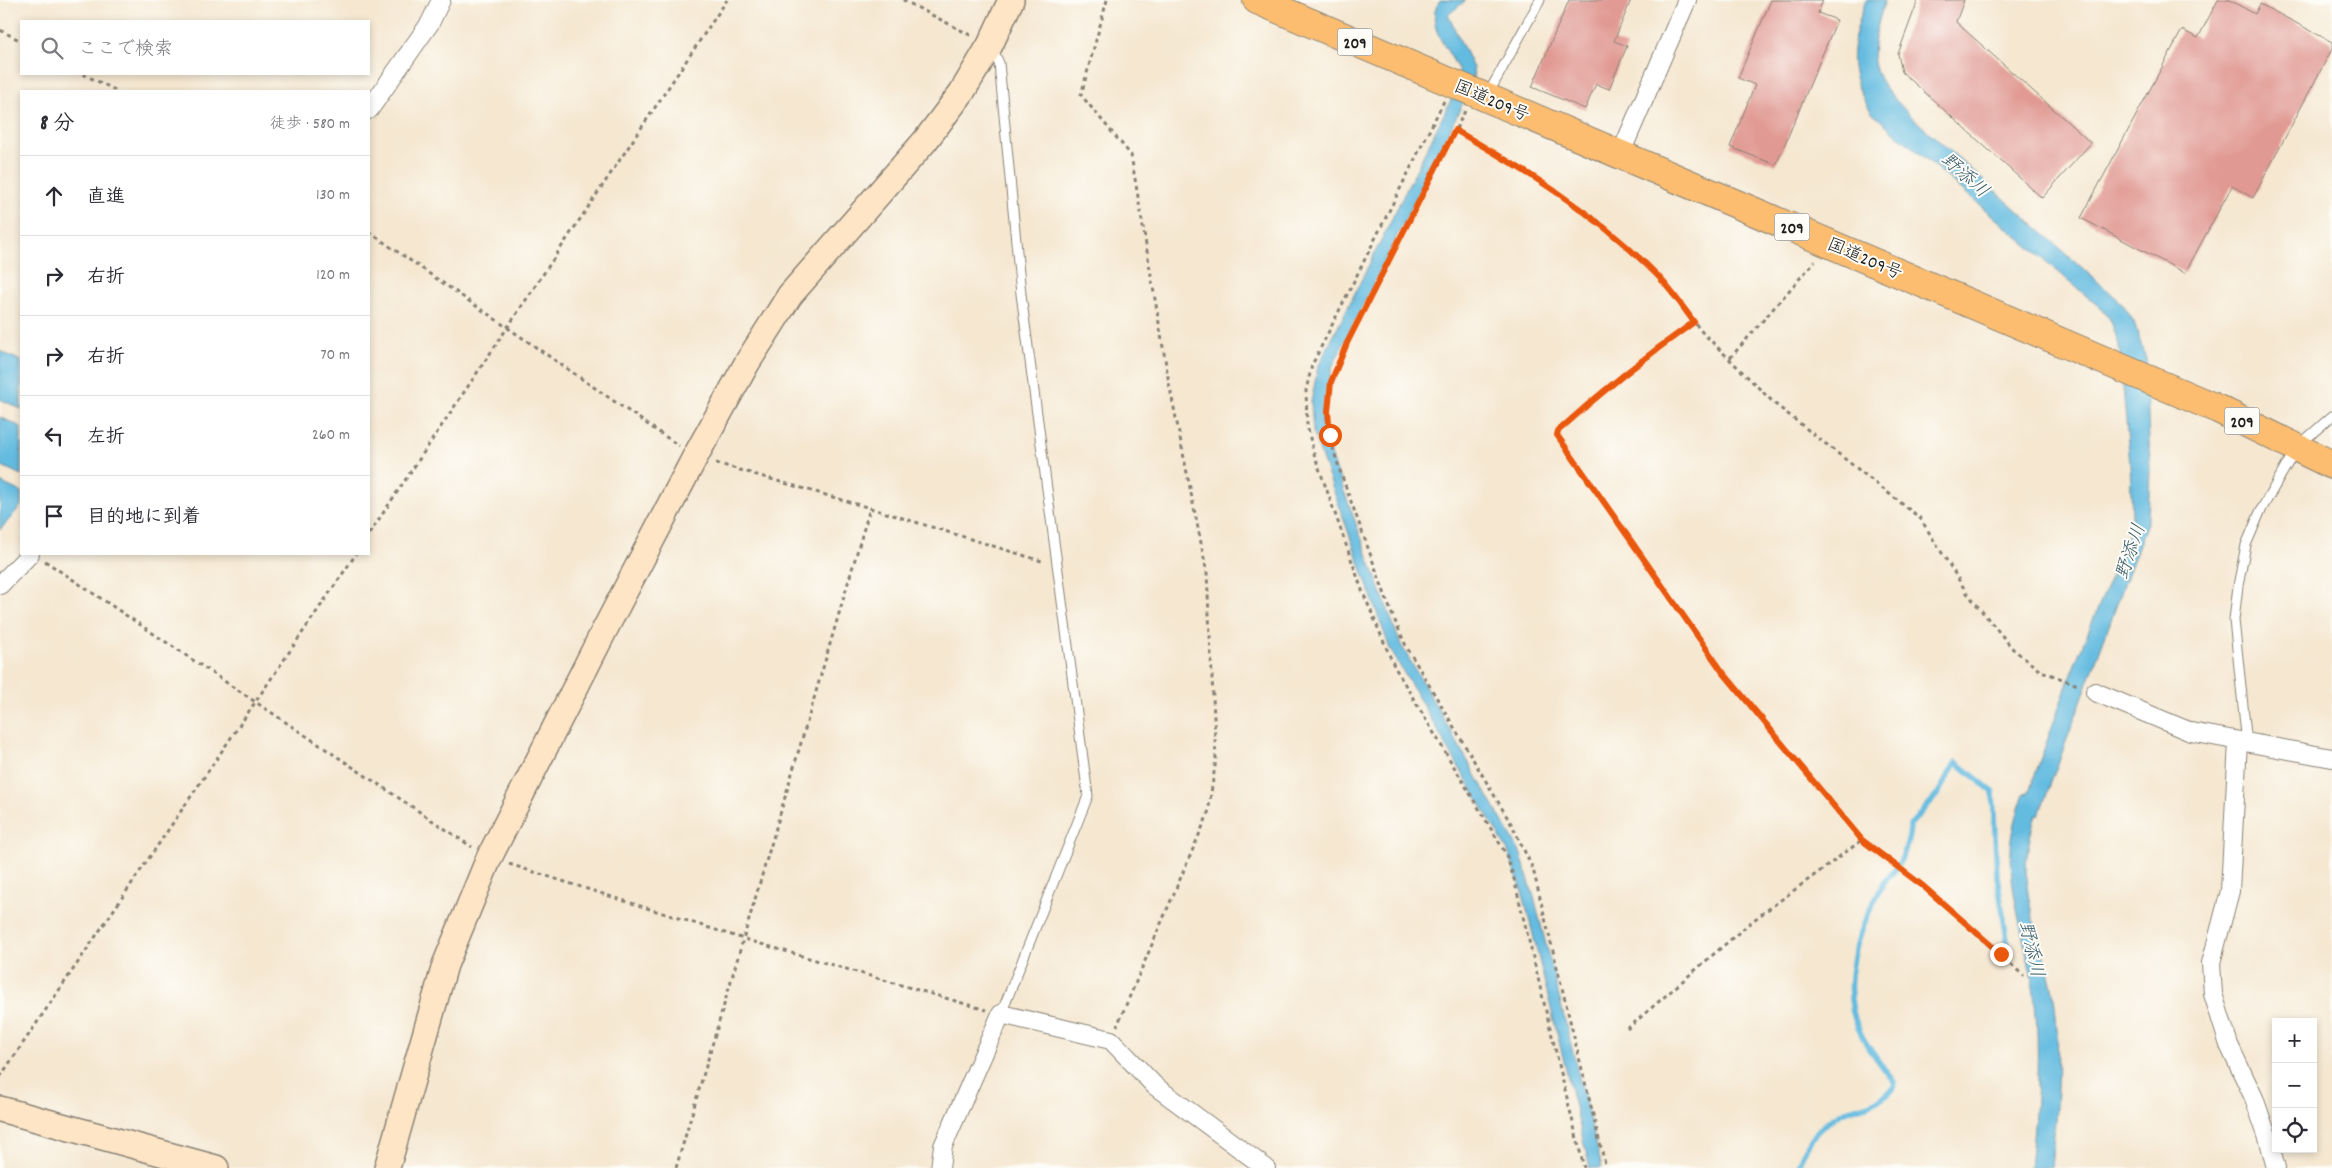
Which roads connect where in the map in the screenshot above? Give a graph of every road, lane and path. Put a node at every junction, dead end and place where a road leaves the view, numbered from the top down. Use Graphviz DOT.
graph roads {
  1 [pos="442,0"];
  2 [pos="727,0"];
  3 [pos="903,0"];
  4 [pos="1011,0"];
  5 [pos="1107,0"];
  6 [pos="1257,0"];
  7 [pos="1540,0"];
  8 [pos="1687,0"];
  9 [pos="0,30"];
  10 [pos="20,40"];
  11 [pos="990,46"];
  12 [pos="85,75"];
  13 [pos="115,90"];
  14 [pos="1465,92"];
  15 [pos="370,109"];
  16 [pos="1620,154"];
  17 [pos="370,233"];
  18 [pos="1831,243"];
  19 [pos="1694,322"];
  20 [pos="508,326"];
  21 [pos="1730,358"];
  22 [pos="2332,416"];
  23 [pos="2297,447"];
  24 [pos="696,457"];
  25 [pos="2332,465"];
  26 [pos="870,508"];
  27 [pos="370,533"];
  28 [pos="355,555"];
  29 [pos="36,556"];
  30 [pos="1058,566"];
  31 [pos="0,586"];
  32 [pos="2095,692"];
  33 [pos="256,703"];
  34 [pos="2242,743"];
  35 [pos="2332,758"];
  36 [pos="1862,840"];
  37 [pos="490,858"];
  38 [pos="744,939"];
  39 [pos="2024,976"];
  40 [pos="1001,1014"];
  41 [pos="1627,1029"];
  42 [pos="1111,1040"];
  43 [pos="0,1077"];
  44 [pos="0,1109"];
  45 [pos="216,1168"];
  46 [pos="387,1168"];
  47 [pos="676,1168"];
  48 [pos="940,1168"];
  49 [pos="1266,1168"];
  50 [pos="1584,1168"];
  51 [pos="1606,1168"];
  52 [pos="2276,1168"];
  1 -- 15 [label="street"];
  2 -- 20 [label="path"];
  3 -- 11 [label="path"];
  4 -- 11 [label="street"];
  5 -- 42 [label="path"];
  6 -- 14 [label="highway, 国道209号 / 209"];
  7 -- 14 [label="lane"];
  8 -- 16 [label="street"];
  9 -- 10 [label="path"];
  11 -- 24 [label="street"];
  11 -- 30 [label="lane"];
  12 -- 13 [label="path"];
  14 -- 16 [label="highway, 国道209号 / 209"];
  14 -- 50 [label="path"];
  16 -- 18 [label="highway, 国道209号 / 209"];
  17 -- 20 [label="path"];
  18 -- 21 [label="path"];
  18 -- 23 [label="highway, 国道209号 / 209"];
  19 -- 21 [label="path"];
  19 -- 36 [label="path"];
  19 -- 51 [label="path"];
  20 -- 24 [label="path"];
  20 -- 27 [label="path"];
  21 -- 32 [label="path"];
  22 -- 23 [label="lane"];
  23 -- 25 [label="highway, 国道209号 / 209"];
  23 -- 34 [label="lane"];
  24 -- 26 [label="path"];
  24 -- 37 [label="street"];
  26 -- 30 [label="path"];
  26 -- 38 [label="path"];
  28 -- 33 [label="path"];
  29 -- 31 [label="street"];
  29 -- 33 [label="path"];
  30 -- 40 [label="lane"];
  32 -- 34 [label="street"];
  33 -- 37 [label="path"];
  33 -- 43 [label="path"];
  34 -- 35 [label="street"];
  34 -- 52 [label="street"];
  36 -- 39 [label="path"];
  36 -- 41 [label="path"];
  37 -- 38 [label="path"];
  37 -- 46 [label="street"];
  38 -- 40 [label="path"];
  38 -- 47 [label="path"];
  40 -- 42 [label="street"];
  40 -- 48 [label="street"];
  42 -- 49 [label="street"];
  44 -- 45 [label="street"];
}
